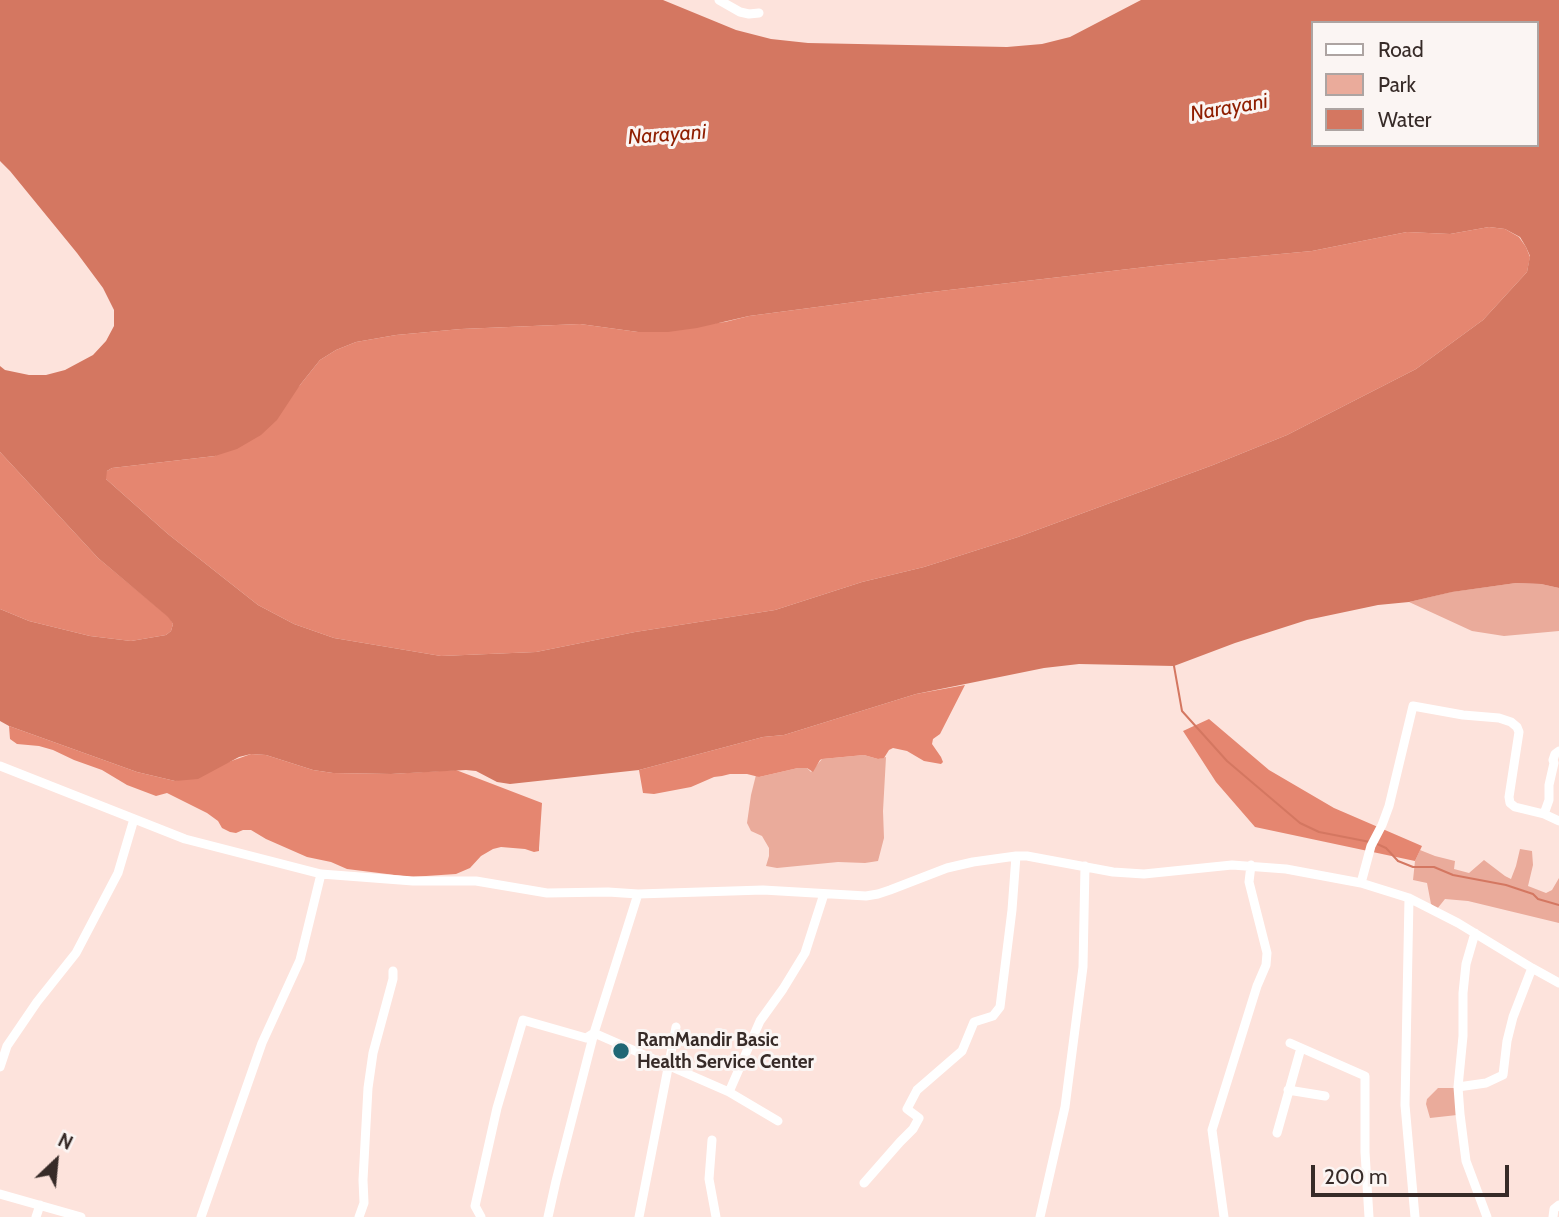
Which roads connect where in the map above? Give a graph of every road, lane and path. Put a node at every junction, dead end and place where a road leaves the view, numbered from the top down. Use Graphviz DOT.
graph roads {
  1 [pos="719,0"];
  2 [pos="759,13"];
  3 [pos="1559,751"];
  4 [pos="0,765"];
  5 [pos="1544,814"];
  6 [pos="134,819"];
  7 [pos="1559,821"];
  8 [pos="1016,856"];
  9 [pos="1251,865"];
  10 [pos="1085,866"];
  11 [pos="321,874"];
  12 [pos="1361,883"];
  13 [pos="638,894"];
  14 [pos="824,894"];
  15 [pos="1409,898"];
  16 [pos="1475,933"];
  17 [pos="1532,968"];
  18 [pos="393,971"];
  19 [pos="1559,983"];
  20 [pos="676,1027"];
  21 [pos="594,1033"];
  22 [pos="1290,1043"];
  23 [pos="1301,1048"];
  24 [pos="669,1065"];
  25 [pos="0,1067"];
  26 [pos="1458,1087"];
  27 [pos="1289,1090"];
  28 [pos="729,1091"];
  29 [pos="1325,1096"];
  30 [pos="778,1121"];
  31 [pos="1277,1133"];
  32 [pos="712,1140"];
  33 [pos="864,1183"];
  34 [pos="0,1194"];
  35 [pos="40,1205"];
  36 [pos="1559,1205"];
  37 [pos="36,1217"];
  38 [pos="81,1217"];
  39 [pos="201,1217"];
  40 [pos="359,1217"];
  41 [pos="481,1217"];
  42 [pos="548,1217"];
  43 [pos="639,1217"];
  44 [pos="716,1217"];
  45 [pos="1040,1217"];
  46 [pos="1224,1217"];
  47 [pos="1369,1217"];
  48 [pos="1415,1217"];
  49 [pos="1487,1217"];
  50 [pos="1553,1217"];
  1 -- 2 [label="street"];
  3 -- 5 [label="street"];
  4 -- 6 [label="street"];
  5 -- 7 [label="street"];
  5 -- 12 [label="street"];
  6 -- 11 [label="street"];
  6 -- 25 [label="street"];
  8 -- 10 [label="street"];
  8 -- 14 [label="street"];
  8 -- 33 [label="street"];
  9 -- 10 [label="street"];
  9 -- 12 [label="street"];
  9 -- 46 [label="street"];
  10 -- 45 [label="street"];
  11 -- 13 [label="street"];
  11 -- 39 [label="street"];
  12 -- 15 [label="street"];
  13 -- 14 [label="street"];
  13 -- 21 [label="street"];
  14 -- 28 [label="street"];
  15 -- 16 [label="street"];
  15 -- 48 [label="street"];
  16 -- 17 [label="street"];
  16 -- 26 [label="street"];
  17 -- 19 [label="street"];
  17 -- 26 [label="street"];
  18 -- 40 [label="street"];
  20 -- 24 [label="street"];
  21 -- 24 [label="street"];
  21 -- 41 [label="street"];
  21 -- 42 [label="street"];
  22 -- 23 [label="street"];
  23 -- 27 [label="street"];
  23 -- 47 [label="street"];
  24 -- 28 [label="street"];
  24 -- 43 [label="street"];
  26 -- 49 [label="street"];
  27 -- 29 [label="street"];
  27 -- 31 [label="street"];
  28 -- 30 [label="street"];
  32 -- 44 [label="street"];
  34 -- 35 [label="street"];
  35 -- 37 [label="street"];
  35 -- 38 [label="street"];
  36 -- 50 [label="street"];
}
